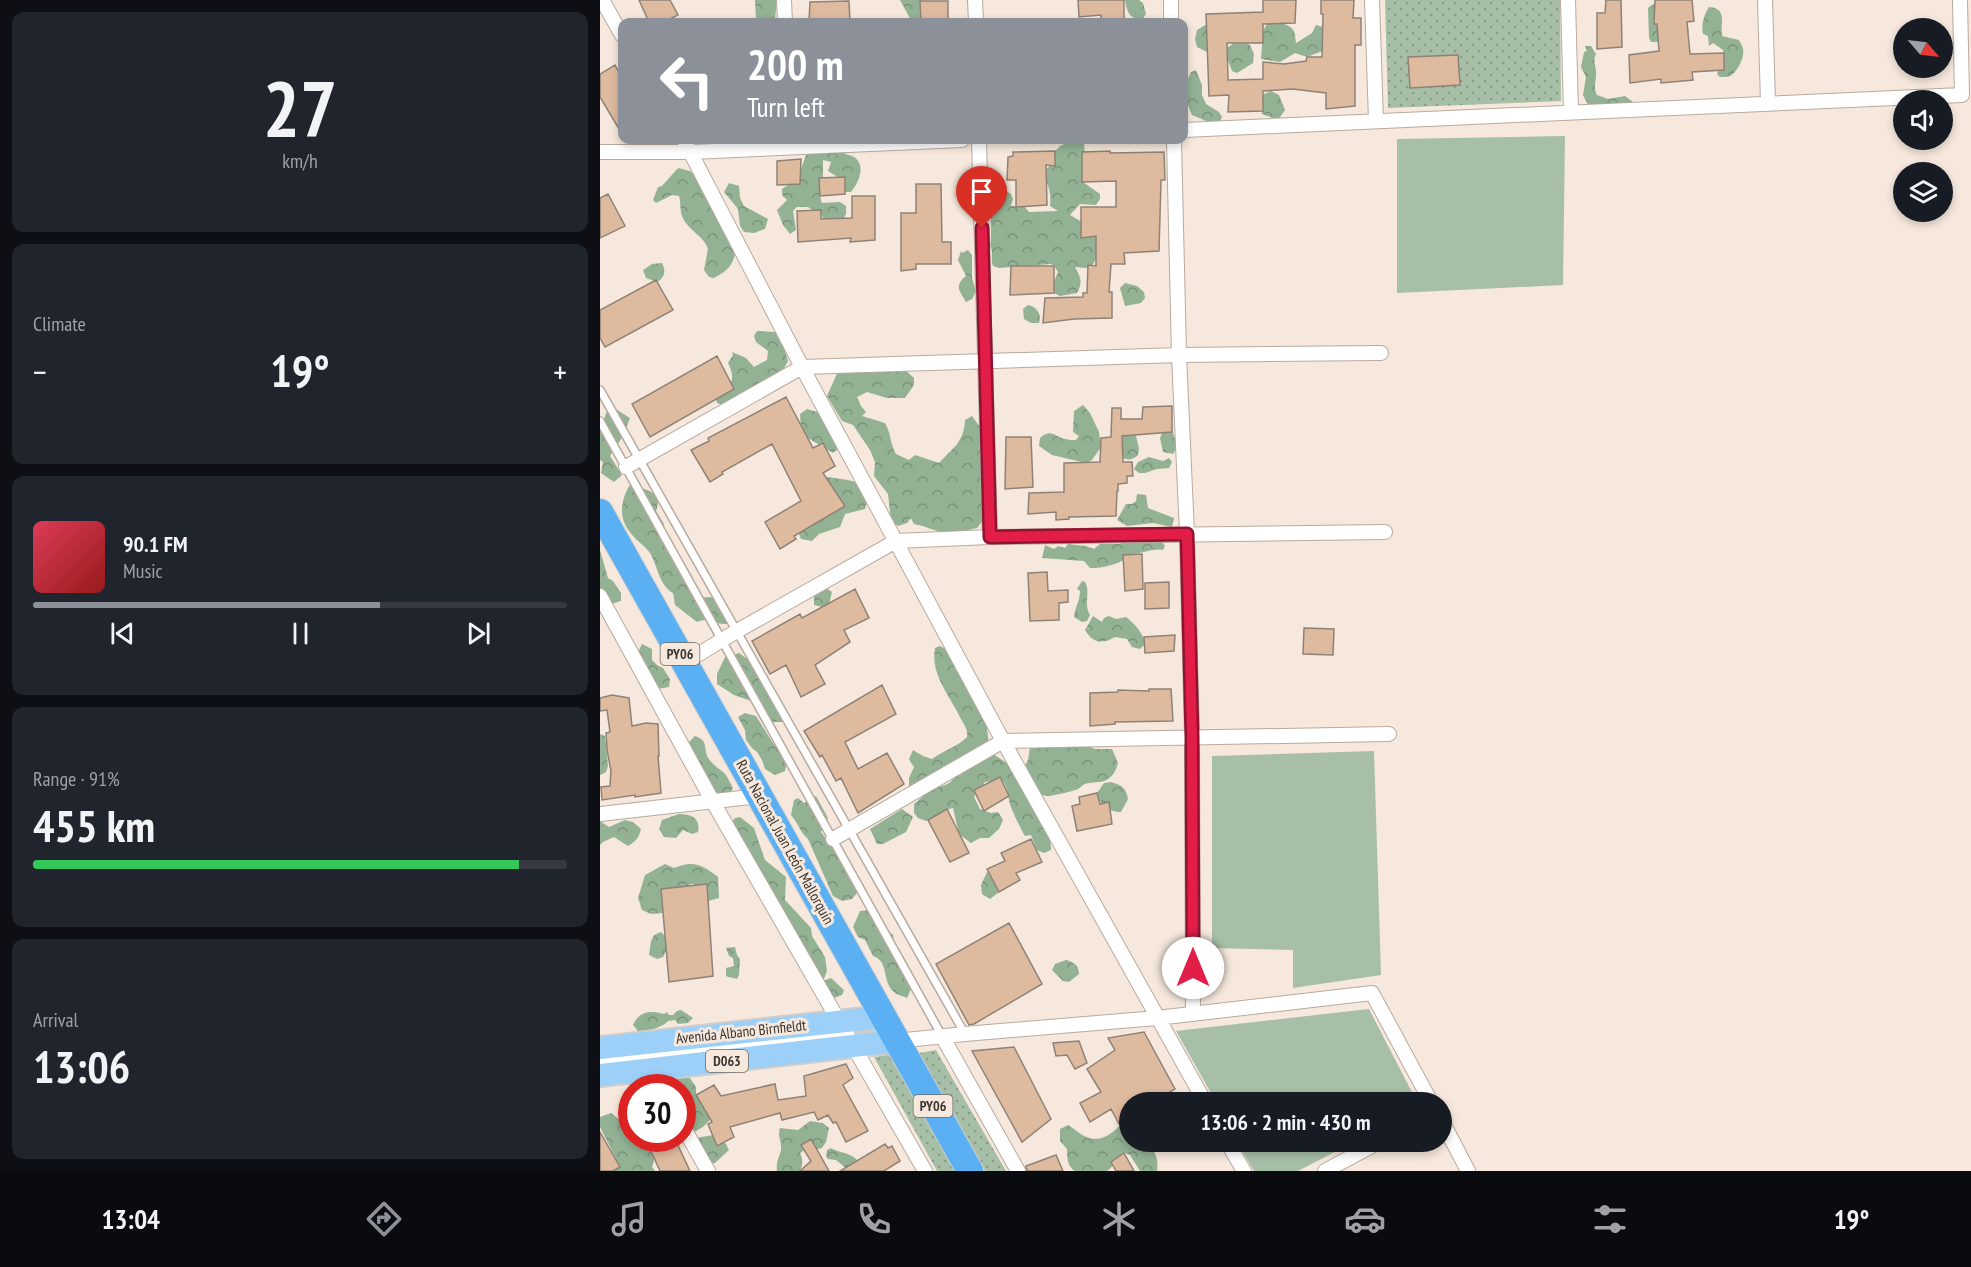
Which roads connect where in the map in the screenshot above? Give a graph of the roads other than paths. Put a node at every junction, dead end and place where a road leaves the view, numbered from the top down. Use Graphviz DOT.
graph roads {
  1 [pos="602,0"];
  2 [pos="784,0"];
  3 [pos="975,0"];
  4 [pos="1171,0"];
  5 [pos="1372,0"];
  6 [pos="1568,0"];
  7 [pos="1765,0"];
  8 [pos="1960,0"];
  9 [pos="785,18"];
  10 [pos="976,18"];
  11 [pos="1171,18"];
  12 [pos="618,28"];
  13 [pos="1768,103"];
  14 [pos="1571,112"];
  15 [pos="1376,121"];
  16 [pos="1188,130"];
  17 [pos="756,144"];
  18 [pos="979,144"];
  19 [pos="1174,144"];
  20 [pos="687,146"];
  21 [pos="600,152"];
  22 [pos="1381,353"];
  23 [pos="1179,356"];
  24 [pos="985,361"];
  25 [pos="802,367"];
  26 [pos="600,390"];
  27 [pos="600,421"];
  28 [pos="639,460"];
  29 [pos="626,467"];
  30 [pos="600,512"];
  31 [pos="1385,532"];
  32 [pos="1187,534"];
  33 [pos="990,537"];
  34 [pos="896,541"];
  35 [pos="600,596"];
  36 [pos="737,631"];
  37 [pos="723,641"];
  38 [pos="684,663"];
  39 [pos="1389,734"];
  40 [pos="1192,737"];
  41 [pos="1003,741"];
  42 [pos="759,796"];
  43 [pos="713,802"];
  44 [pos="600,814"];
  45 [pos="849,830"];
  46 [pos="833,839"];
  47 [pos="1193,1014"];
  48 [pos="883,1017"];
  49 [pos="1157,1018"];
  50 [pos="846,1034"];
  51 [pos="965,1034"];
  52 [pos="942,1036"];
  53 [pos="896,1041"];
  54 [pos="600,1048"];
  55 [pos="600,1062"];
  56 [pos="674,1074"];
  57 [pos="600,1075"];
  58 [pos="618,1076"];
  59 [pos="1199,1092"];
  60 [pos="1426,1092"];
  61 [pos="1452,1140"];
  62 [pos="696,1150"];
  63 [pos="1233,1152"];
  64 [pos="1360,1152"];
  65 [pos="708,1171"];
  66 [pos="925,1171"];
  67 [pos="970,1171"];
  68 [pos="1018,1171"];
  69 [pos="1244,1171"];
  70 [pos="1325,1171"];
  71 [pos="1468,1171"];
  1 -- 12 [label="street"];
  2 -- 9 [label="street"];
  3 -- 10 [label="street"];
  4 -- 11 [label="street"];
  5 -- 15 [label="street"];
  6 -- 14 [label="street"];
  7 -- 13 [label="street"];
  8 -- 13 [label="street"];
  13 -- 14 [label="street"];
  14 -- 15 [label="street"];
  15 -- 16 [label="street"];
  17 -- 20 [label="street"];
  18 -- 24 [label="street"];
  19 -- 23 [label="street"];
  20 -- 21 [label="street"];
  20 -- 25 [label="street"];
  22 -- 23 [label="street"];
  23 -- 24 [label="street"];
  23 -- 32 [label="street"];
  24 -- 25 [label="street"];
  24 -- 33 [label="street"];
  25 -- 28 [label="street"];
  25 -- 34 [label="street"];
  26 -- 28 [label="lane"];
  27 -- 29 [label="lane"];
  28 -- 29 [label="street"];
  28 -- 36 [label="lane"];
  29 -- 37 [label="lane"];
  30 -- 38 [label="highway, Ruta Nacional Juan León Mallorquín / PY06"];
  31 -- 32 [label="street"];
  32 -- 33 [label="street"];
  32 -- 40 [label="street"];
  33 -- 34 [label="street"];
  34 -- 36 [label="street"];
  34 -- 41 [label="street"];
  35 -- 43 [label="street"];
  36 -- 37 [label="street"];
  36 -- 45 [label="lane"];
  37 -- 38 [label="street"];
  37 -- 46 [label="lane"];
  38 -- 42 [label="highway, Ruta Nacional Juan León Mallorquín / PY06"];
  39 -- 40 [label="street"];
  40 -- 41 [label="street"];
  40 -- 47 [label="street"];
  41 -- 45 [label="street"];
  41 -- 49 [label="street"];
  42 -- 43 [label="street"];
  42 -- 48 [label="highway, Ruta Nacional Juan León Mallorquín / PY06"];
  43 -- 44 [label="street"];
  43 -- 50 [label="street"];
  45 -- 46 [label="street"];
  45 -- 51 [label="lane"];
  46 -- 52 [label="lane"];
  47 -- 49 [label="street"];
  47 -- 60 [label="street"];
  48 -- 50 [label="main road, Avenida Albano Birnfieldt / D063"];
  48 -- 53 [label="highway, Ruta Nacional Juan León Mallorquín / PY06"];
  49 -- 51 [label="street"];
  49 -- 59 [label="street"];
  50 -- 53 [label="main road, Avenida Albano Birnfieldt / D063"];
  50 -- 54 [label="main road, Avenida Albano Birnfieldt / D063"];
  50 -- 55 [label="street"];
  50 -- 56 [label="main road, Avenida Albano Birnfieldt / D063"];
  50 -- 66 [label="street"];
  51 -- 52 [label="street"];
  52 -- 53 [label="street"];
  52 -- 68 [label="street"];
  53 -- 67 [label="highway, Ruta Nacional Juan León Mallorquín / PY06"];
  57 -- 58 [label="main road, Avenida Albano Birnfieldt / D063"];
  61 -- 71 [label="street"];
  62 -- 65 [label="street"];
  63 -- 69 [label="street"];
  64 -- 70 [label="street"];
}
